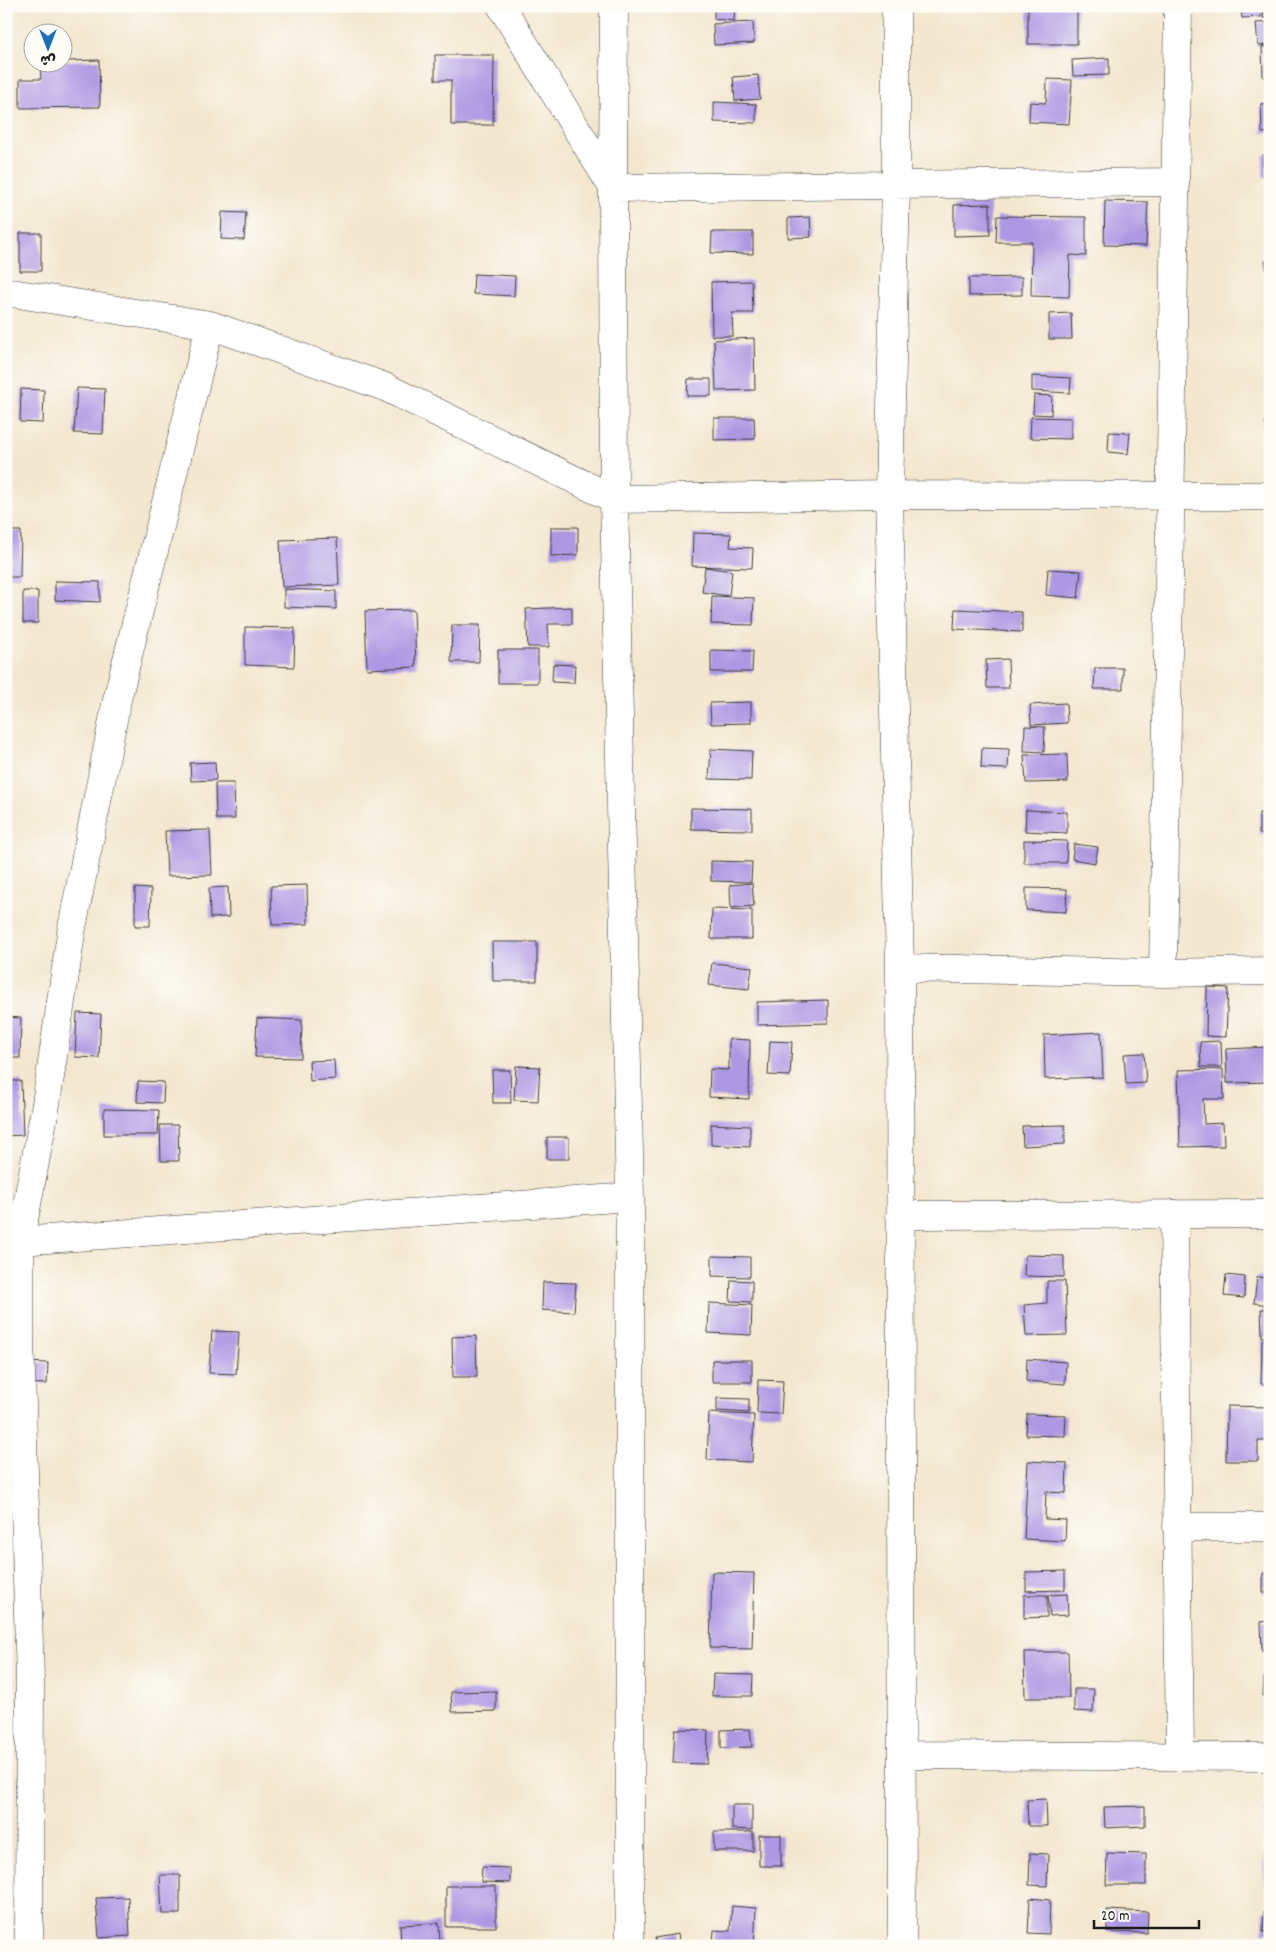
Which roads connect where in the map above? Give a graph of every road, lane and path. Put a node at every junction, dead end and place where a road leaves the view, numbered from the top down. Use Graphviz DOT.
graph roads {
  1 [pos="501,6"];
  2 [pos="614,6"];
  3 [pos="896,6"];
  4 [pos="1178,6"];
  5 [pos="1175,182"];
  6 [pos="896,185"];
  7 [pos="613,188"];
  8 [pos="6,292"];
  9 [pos="210,325"];
  10 [pos="889,495"];
  11 [pos="1270,496"];
  12 [pos="1171,497"];
  13 [pos="614,499"];
  14 [pos="900,968"];
  15 [pos="1270,971"];
  16 [pos="1163,973"];
  17 [pos="630,1197"];
  18 [pos="1174,1214"];
  19 [pos="1270,1214"];
  20 [pos="900,1215"];
  21 [pos="20,1241"];
  22 [pos="13,1335"];
  23 [pos="1177,1527"];
  24 [pos="1270,1527"];
  25 [pos="902,1755"];
  26 [pos="1180,1756"];
  27 [pos="1270,1757"];
  28 [pos="30,1946"];
  29 [pos="630,1946"];
  30 [pos="902,1946"];
  1 -- 7 [label="street"];
  2 -- 7 [label="street"];
  3 -- 6 [label="street"];
  4 -- 5 [label="street"];
  5 -- 6 [label="street"];
  5 -- 12 [label="street"];
  6 -- 7 [label="street"];
  6 -- 10 [label="street"];
  7 -- 13 [label="street"];
  8 -- 9 [label="street"];
  9 -- 13 [label="street"];
  9 -- 21 [label="street"];
  10 -- 12 [label="street"];
  10 -- 13 [label="street"];
  10 -- 14 [label="street"];
  11 -- 12 [label="street"];
  12 -- 16 [label="street"];
  13 -- 17 [label="street"];
  14 -- 16 [label="street"];
  14 -- 20 [label="street"];
  15 -- 16 [label="street"];
  17 -- 21 [label="street"];
  17 -- 29 [label="street"];
  18 -- 19 [label="street"];
  18 -- 20 [label="street"];
  18 -- 23 [label="street"];
  20 -- 25 [label="street"];
  21 -- 22 [label="street"];
  22 -- 28 [label="street"];
  23 -- 24 [label="street"];
  23 -- 26 [label="street"];
  25 -- 26 [label="street"];
  25 -- 30 [label="street"];
  26 -- 27 [label="street"];
}
